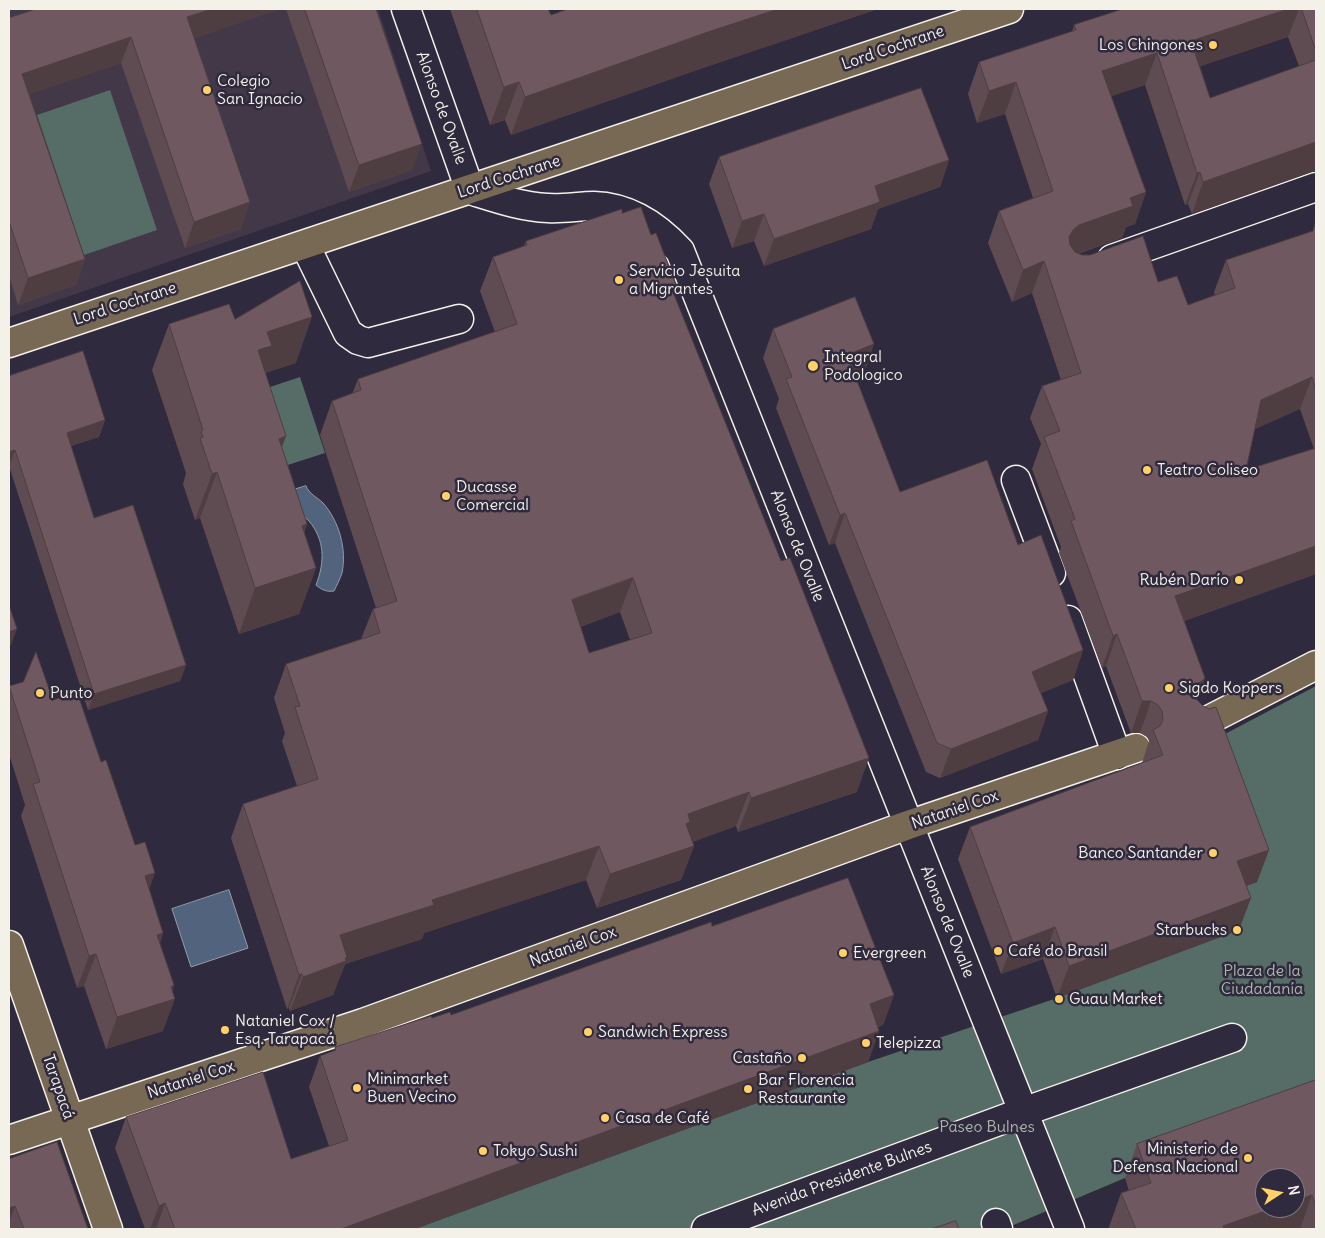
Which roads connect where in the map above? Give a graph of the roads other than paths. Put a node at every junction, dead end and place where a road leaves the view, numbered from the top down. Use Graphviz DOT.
graph roads {
  1 [pos="406,9"];
  2 [pos="1009,9"];
  3 [pos="1316,187"];
  4 [pos="470,190"];
  5 [pos="306,245"];
  6 [pos="1092,266"];
  7 [pos="459,318"];
  8 [pos="9,343"];
  9 [pos="1016,480"];
  10 [pos="1316,665"];
  11 [pos="1199,726"];
  12 [pos="1127,752"];
  13 [pos="908,825"];
  14 [pos="9,945"];
  15 [pos="1232,1038"];
  16 [pos="1023,1112"];
  17 [pos="70,1120"];
  18 [pos="9,1140"];
  19 [pos="108,1229"];
  20 [pos="706,1229"];
  21 [pos="1070,1229"];
  1 -- 4 [label="street, Alonso de Ovalle"];
  2 -- 4 [label="main road, Lord Cochrane"];
  3 -- 6 [label="street"];
  4 -- 5 [label="main road, Lord Cochrane"];
  4 -- 13 [label="street, Alonso de Ovalle"];
  5 -- 7 [label="street"];
  5 -- 8 [label="main road, Lord Cochrane"];
  9 -- 12 [label="street"];
  10 -- 11 [label="main road"];
  12 -- 13 [label="main road, Nataniel Cox"];
  13 -- 16 [label="street, Alonso de Ovalle"];
  13 -- 17 [label="main road, Nataniel Cox"];
  14 -- 17 [label="main road, Tarapacá"];
  15 -- 16 [label="street, Avenida Presidente Bulnes"];
  16 -- 20 [label="street, Avenida Presidente Bulnes"];
  16 -- 21 [label="street, Alonso de Ovalle"];
  17 -- 18 [label="main road, Nataniel Cox"];
  17 -- 19 [label="main road, Tarapacá"];
}
